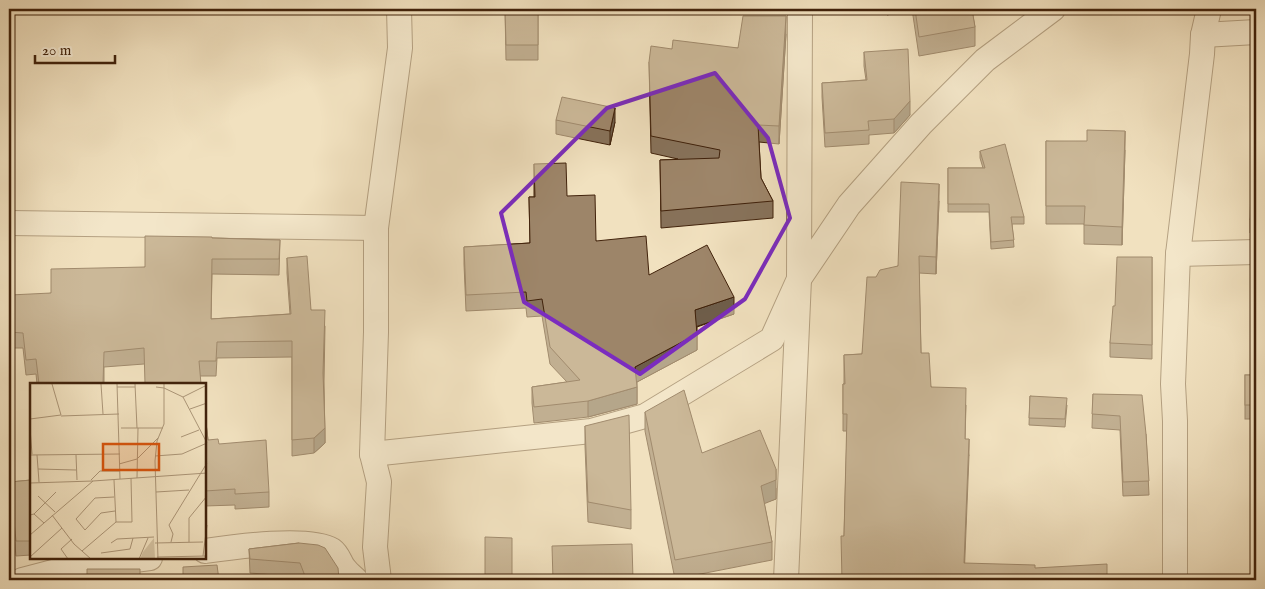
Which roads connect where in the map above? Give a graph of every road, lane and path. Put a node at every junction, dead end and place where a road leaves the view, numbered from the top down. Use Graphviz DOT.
graph roads {
  1 [pos="399,9"];
  2 [pos="800,9"];
  3 [pos="1053,9"];
  4 [pos="1209,9"];
  5 [pos="1256,32"];
  6 [pos="1203,35"];
  7 [pos="9,224"];
  8 [pos="376,228"];
  9 [pos="1256,252"];
  10 [pos="1178,254"];
  11 [pos="799,279"];
  12 [pos="372,454"];
  13 [pos="206,551"];
  14 [pos="142,559"];
  15 [pos="22,580"];
  16 [pos="356,580"];
  17 [pos="378,580"];
  18 [pos="786,580"];
  19 [pos="1175,580"];
  1 -- 8 [label="street"];
  2 -- 11 [label="street"];
  3 -- 11 [label="street"];
  4 -- 6 [label="street"];
  5 -- 6 [label="street"];
  6 -- 10 [label="street"];
  7 -- 8 [label="street"];
  8 -- 12 [label="street"];
  9 -- 10 [label="street"];
  10 -- 19 [label="street"];
  11 -- 12 [label="street"];
  11 -- 18 [label="street"];
  12 -- 17 [label="street"];
  13 -- 16 [label="street"];
  14 -- 15 [label="street"];
}
